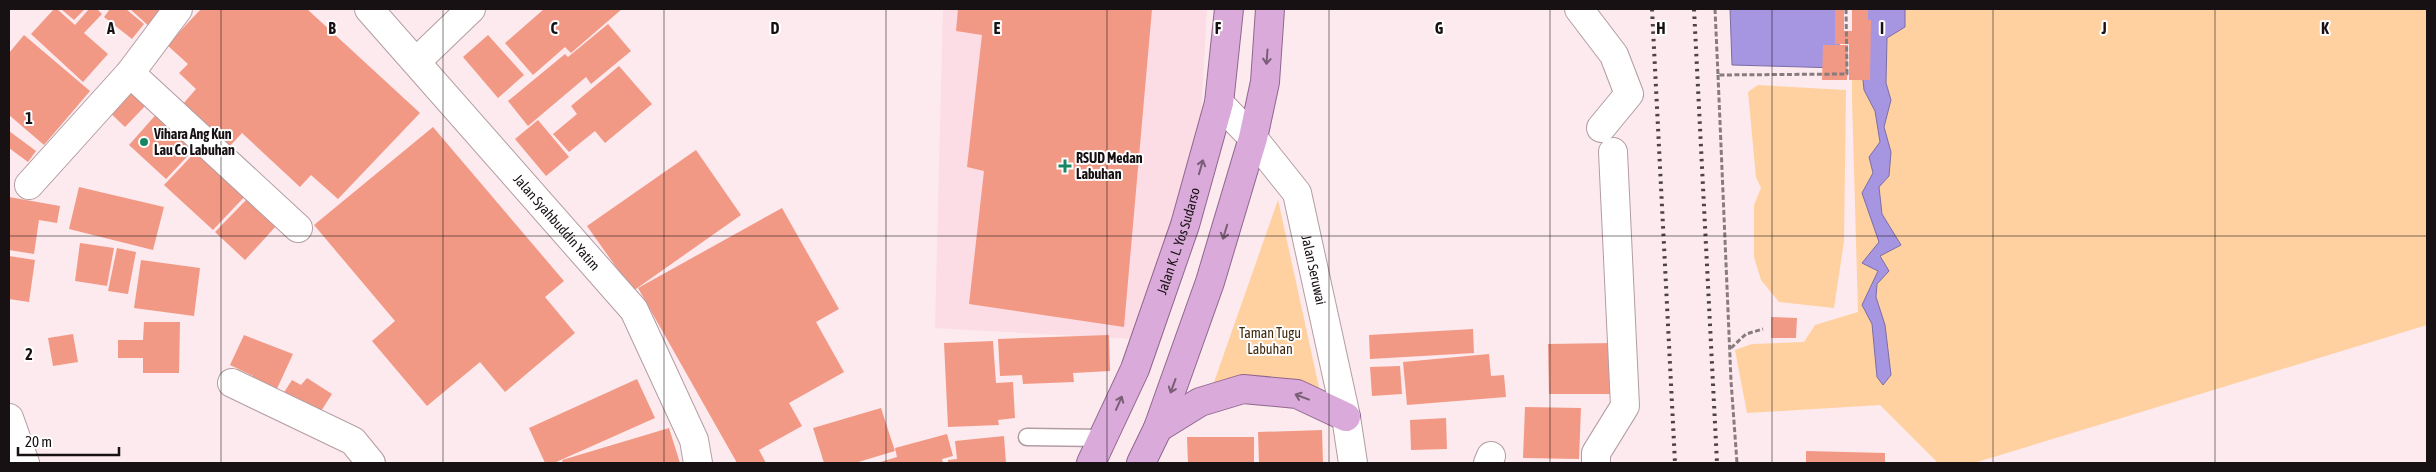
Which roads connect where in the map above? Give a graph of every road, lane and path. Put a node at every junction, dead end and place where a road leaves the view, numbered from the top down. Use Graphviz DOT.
graph roads {
  1 [pos="178,9"];
  2 [pos="369,9"];
  3 [pos="471,9"];
  4 [pos="1228,9"];
  5 [pos="1270,9"];
  6 [pos="1579,9"];
  7 [pos="1715,9"];
  8 [pos="1846,9"];
  9 [pos="417,61"];
  10 [pos="130,73"];
  11 [pos="1718,75"];
  12 [pos="1220,103"];
  13 [pos="1253,138"];
  14 [pos="29,186"];
  15 [pos="298,228"];
  16 [pos="1763,329"];
  17 [pos="1731,348"];
  18 [pos="232,383"];
  19 [pos="1346,417"];
  20 [pos="9,418"];
  21 [pos="1158,428"];
  22 [pos="1026,437"];
  23 [pos="1104,438"];
  24 [pos="25,463"];
  25 [pos="370,463"];
  26 [pos="698,463"];
  27 [pos="1091,463"];
  28 [pos="1141,463"];
  29 [pos="1353,463"];
  30 [pos="1596,463"];
  31 [pos="1737,463"];
  1 -- 10 [label="street"];
  2 -- 9 [label="street, Jalan Syahbuddin Yatim"];
  3 -- 9 [label="street"];
  4 -- 12 [label="highway, Jalan K. L. Yos Sudarso"];
  5 -- 13 [label="highway, one-way"];
  6 -- 30 [label="street"];
  7 -- 11 [label="path"];
  8 -- 11 [label="path"];
  9 -- 26 [label="street, Jalan Syahbuddin Yatim"];
  10 -- 14 [label="street"];
  10 -- 15 [label="street"];
  11 -- 17 [label="path"];
  12 -- 13 [label="street, Jalan Seruwai"];
  23 -- 12 [label="highway, Jalan K. L. Yos Sudarso, one-way"];
  13 -- 19 [label="street, Jalan Seruwai"];
  13 -- 21 [label="highway, one-way"];
  16 -- 17 [label="path"];
  17 -- 31 [label="path"];
  18 -- 25 [label="street"];
  19 -- 21 [label="highway, one-way"];
  19 -- 29 [label="street, Jalan Seruwai"];
  20 -- 24 [label="street"];
  21 -- 28 [label="highway"];
  22 -- 23 [label="lane"];
  23 -- 27 [label="highway, Jalan K. L. Yos Sudarso"];
}
